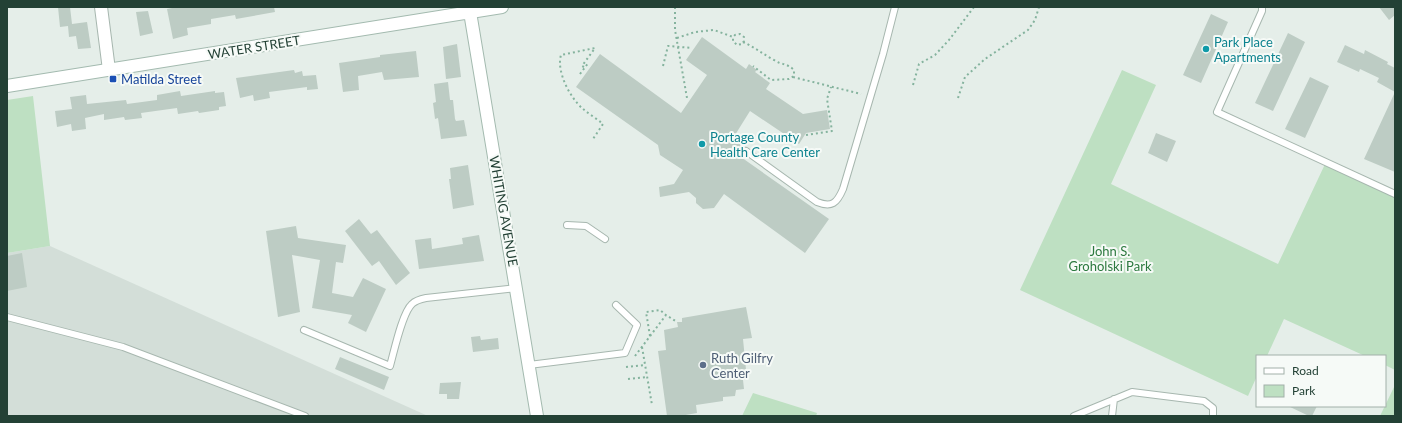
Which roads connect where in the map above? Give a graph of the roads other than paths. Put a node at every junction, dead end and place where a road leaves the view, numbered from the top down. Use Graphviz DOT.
graph roads {
  1 [pos="101,7"];
  2 [pos="502,7"];
  3 [pos="895,7"];
  4 [pos="1262,7"];
  5 [pos="470,9"];
  6 [pos="109,70"];
  7 [pos="7,86"];
  8 [pos="746,151"];
  9 [pos="1395,194"];
  10 [pos="567,225"];
  11 [pos="605,239"];
  12 [pos="517,288"];
  13 [pos="616,305"];
  14 [pos="7,317"];
  15 [pos="304,330"];
  16 [pos="529,365"];
  17 [pos="1114,399"];
  18 [pos="305,416"];
  19 [pos="537,416"];
  20 [pos="1074,416"];
  21 [pos="1112,416"];
  22 [pos="1213,416"];
  1 -- 6 [label="street"];
  2 -- 5 [label="street, WATER STREET"];
  3 -- 8 [label="lane"];
  4 -- 9 [label="lane"];
  5 -- 6 [label="street, WATER STREET"];
  5 -- 12 [label="street, WHITING AVENUE"];
  6 -- 7 [label="street, WATER STREET"];
  10 -- 11 [label="lane"];
  12 -- 15 [label="lane"];
  12 -- 16 [label="street, WHITING AVENUE"];
  13 -- 16 [label="lane"];
  14 -- 18 [label="lane"];
  16 -- 19 [label="street, WHITING AVENUE"];
  17 -- 20 [label="lane"];
  17 -- 21 [label="lane"];
  17 -- 22 [label="lane"];
}
